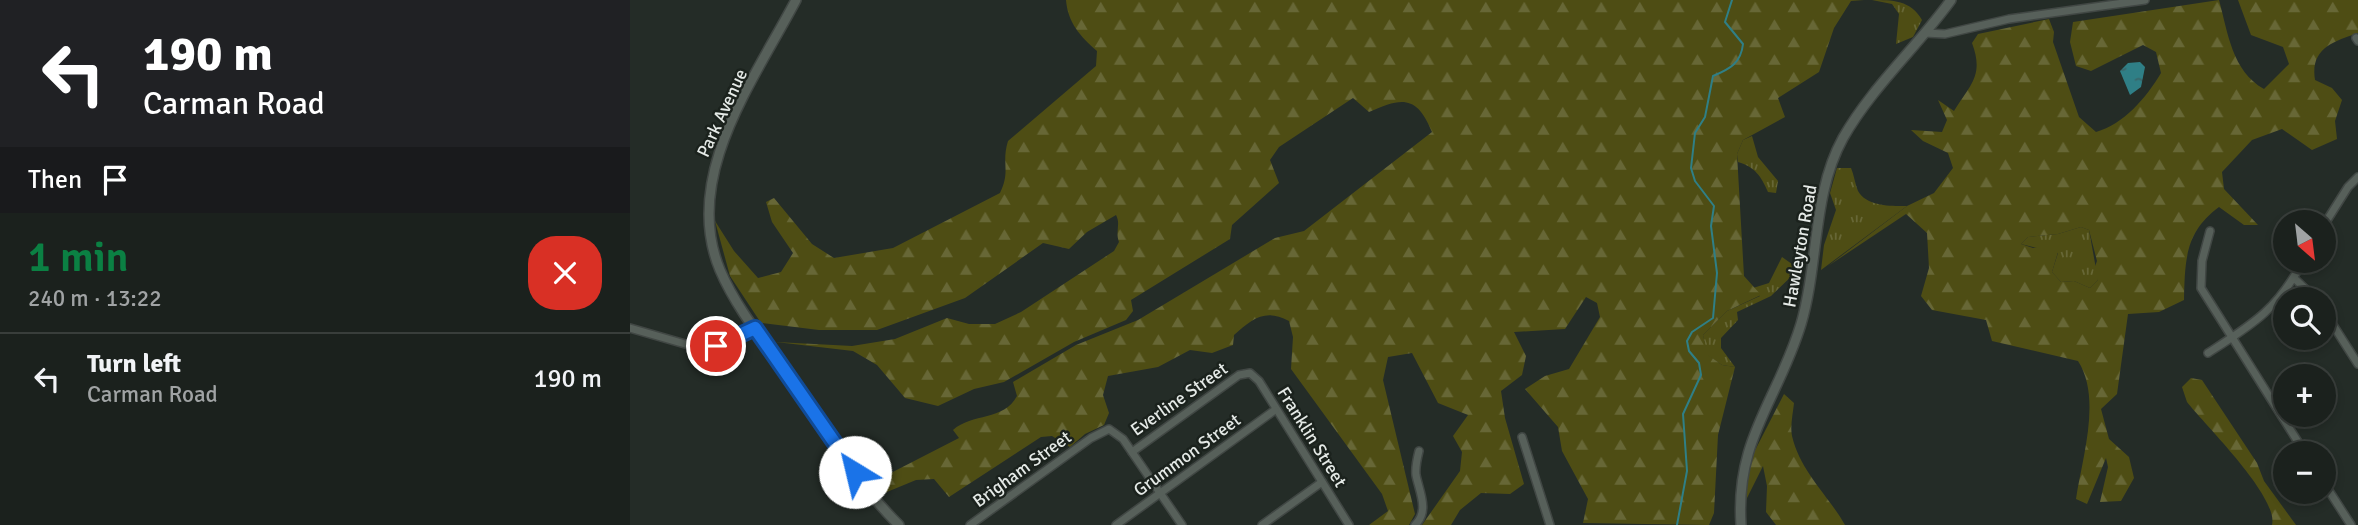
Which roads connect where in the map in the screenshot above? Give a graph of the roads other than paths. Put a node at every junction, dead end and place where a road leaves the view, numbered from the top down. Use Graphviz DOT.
graph roads {
  1 [pos="796,0"];
  2 [pos="1951,0"];
  3 [pos="2145,0"];
  4 [pos="1926,33"];
  5 [pos="2358,177"];
  6 [pos="2335,210"];
  7 [pos="2210,231"];
  8 [pos="2296,273"];
  9 [pos="2294,278"];
  10 [pos="2303,287"];
  11 [pos="630,328"];
  12 [pos="755,328"];
  13 [pos="2336,330"];
  14 [pos="2231,338"];
  15 [pos="2208,353"];
  16 [pos="2358,364"];
  17 [pos="1244,373"];
  18 [pos="1275,410"];
  19 [pos="1522,438"];
  20 [pos="2297,441"];
  21 [pos="1419,451"];
  22 [pos="1132,452"];
  23 [pos="1322,482"];
  24 [pos="1159,494"];
  25 [pos="2336,502"];
  26 [pos="899,525"];
  27 [pos="970,525"];
  28 [pos="1116,525"];
  29 [pos="1182,525"];
  30 [pos="1262,525"];
  31 [pos="1349,525"];
  32 [pos="1415,525"];
  33 [pos="1550,525"];
  34 [pos="1741,525"];
  35 [pos="2351,525"];
  1 -- 12 [label="street, Park Avenue"];
  2 -- 4 [label="street, Hawleyton Road"];
  3 -- 4 [label="street"];
  4 -- 34 [label="street, Hawleyton Road"];
  5 -- 6 [label="street"];
  7 -- 14 [label="street"];
  8 -- 9 [label="street"];
  9 -- 10 [label="street"];
  9 -- 14 [label="street"];
  11 -- 12 [label="street"];
  12 -- 26 [label="street, Park Avenue"];
  13 -- 16 [label="street"];
  14 -- 15 [label="street"];
  14 -- 20 [label="street"];
  17 -- 18 [label="street, Franklin Street"];
  17 -- 22 [label="street, Everline Street"];
  18 -- 23 [label="street, Franklin Street"];
  18 -- 24 [label="street, Grummon Street"];
  19 -- 33 [label="street"];
  21 -- 32 [label="street"];
  22 -- 24 [label="street"];
  22 -- 27 [label="street, Brigham Street"];
  23 -- 30 [label="street"];
  23 -- 31 [label="street, Franklin Street"];
  24 -- 28 [label="street, Grummon Street"];
  24 -- 29 [label="street"];
  25 -- 35 [label="street"];
}
